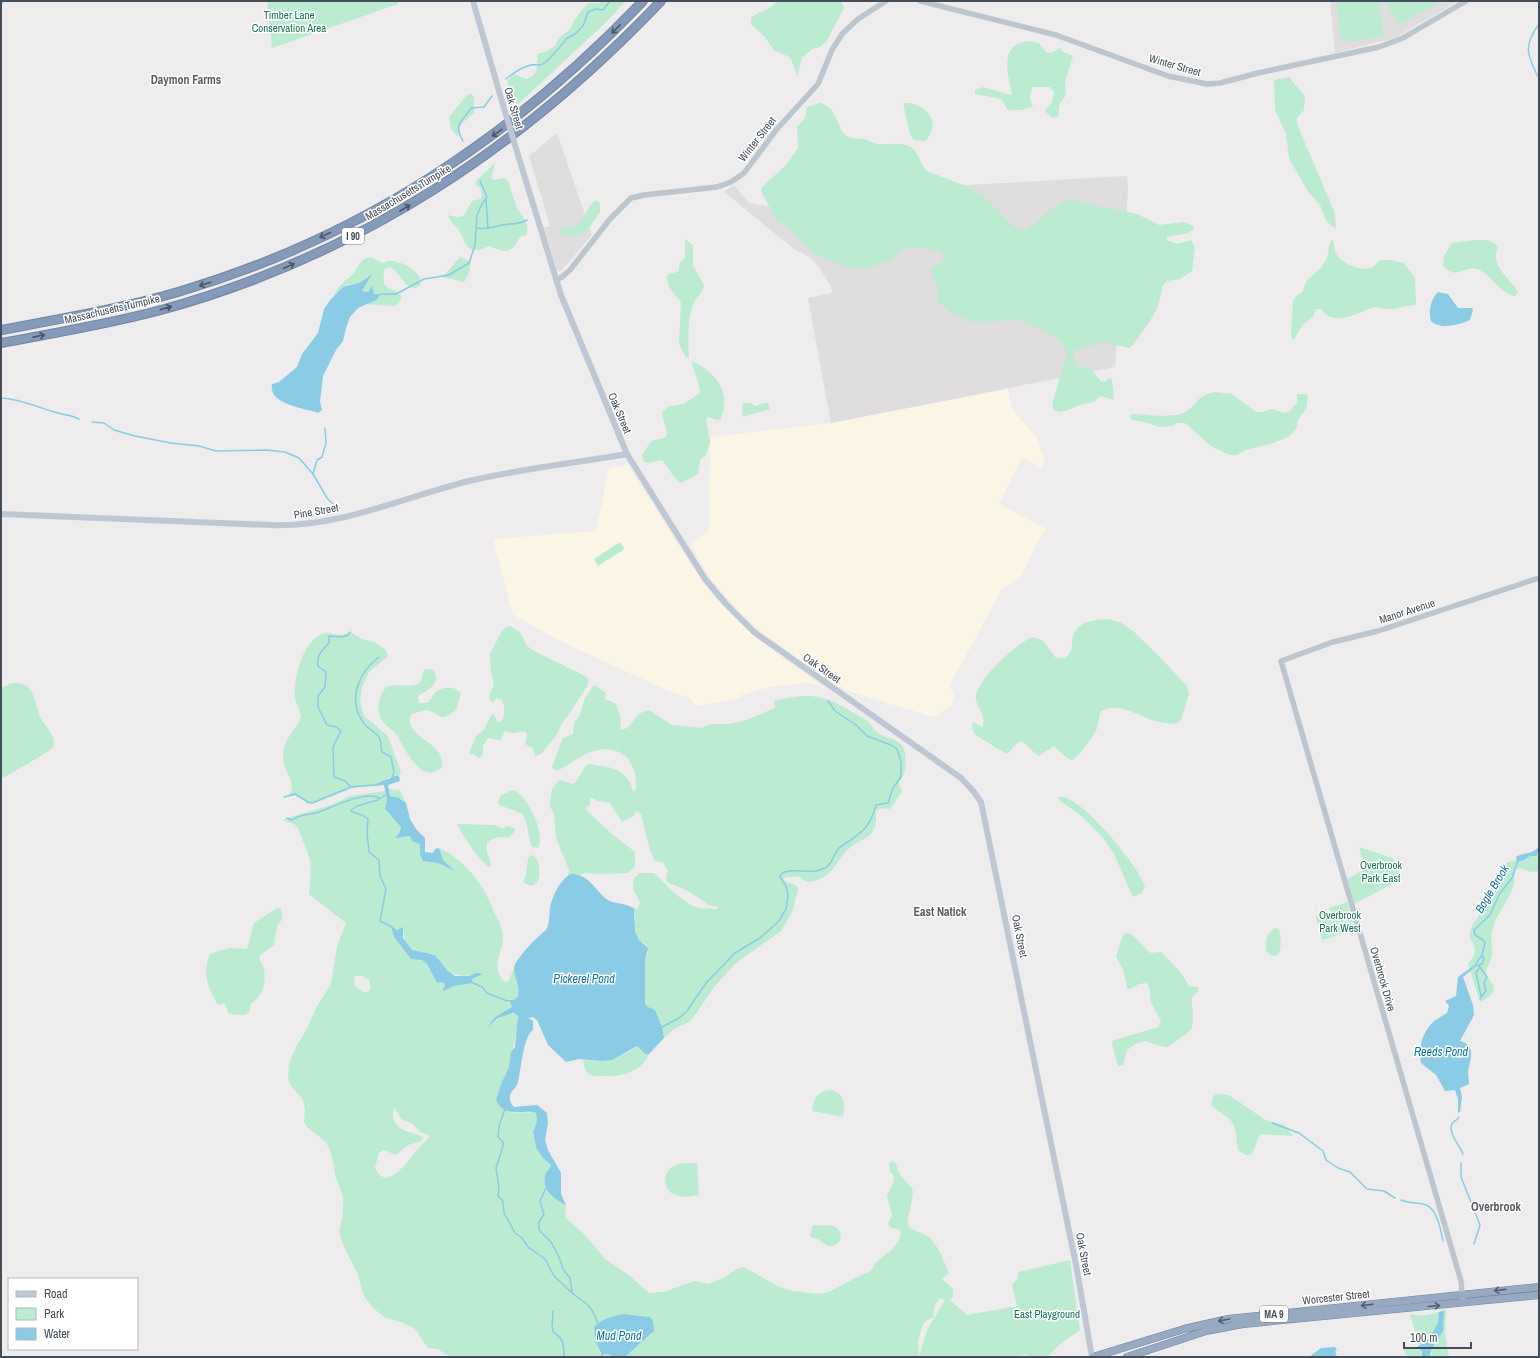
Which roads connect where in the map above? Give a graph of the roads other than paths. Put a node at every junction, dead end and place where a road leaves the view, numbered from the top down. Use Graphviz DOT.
graph roads {
  1 [pos="473,1"];
  2 [pos="643,1"];
  3 [pos="661,1"];
  4 [pos="886,1"];
  5 [pos="920,1"];
  6 [pos="1466,1"];
  7 [pos="556,280"];
  8 [pos="1,330"];
  9 [pos="1,343"];
  10 [pos="627,454"];
  11 [pos="1,514"];
  12 [pos="1539,578"];
  13 [pos="1281,661"];
  14 [pos="1539,1287"];
  15 [pos="1462,1294"];
  16 [pos="1539,1295"];
  17 [pos="1463,1303"];
  18 [pos="1092,1357"];
  19 [pos="1128,1357"];
  1 -- 7 [label="main road, Oak Street, bridge"];
  2 -- 8 [label="highway, Massachusetts Turnpike / I 90, one-way"];
  9 -- 3 [label="highway, Massachusetts Turnpike / I 90, one-way"];
  4 -- 7 [label="street, Winter Street"];
  5 -- 6 [label="street, Winter Street"];
  7 -- 10 [label="main road, Oak Street"];
  10 -- 11 [label="main road, Pine Street"];
  10 -- 18 [label="main road, Oak Street"];
  12 -- 13 [label="street, Manor Avenue"];
  13 -- 15 [label="street, Overbrook Drive"];
  14 -- 15 [label="highway, Worcester Street / MA 9, one-way"];
  15 -- 17 [label="street, Overbrook Drive"];
  15 -- 18 [label="highway, Worcester Street / MA 9, one-way"];
  16 -- 17 [label="highway, Worcester Street / MA 9"];
  19 -- 17 [label="highway, Worcester Street / MA 9, one-way"];
}
